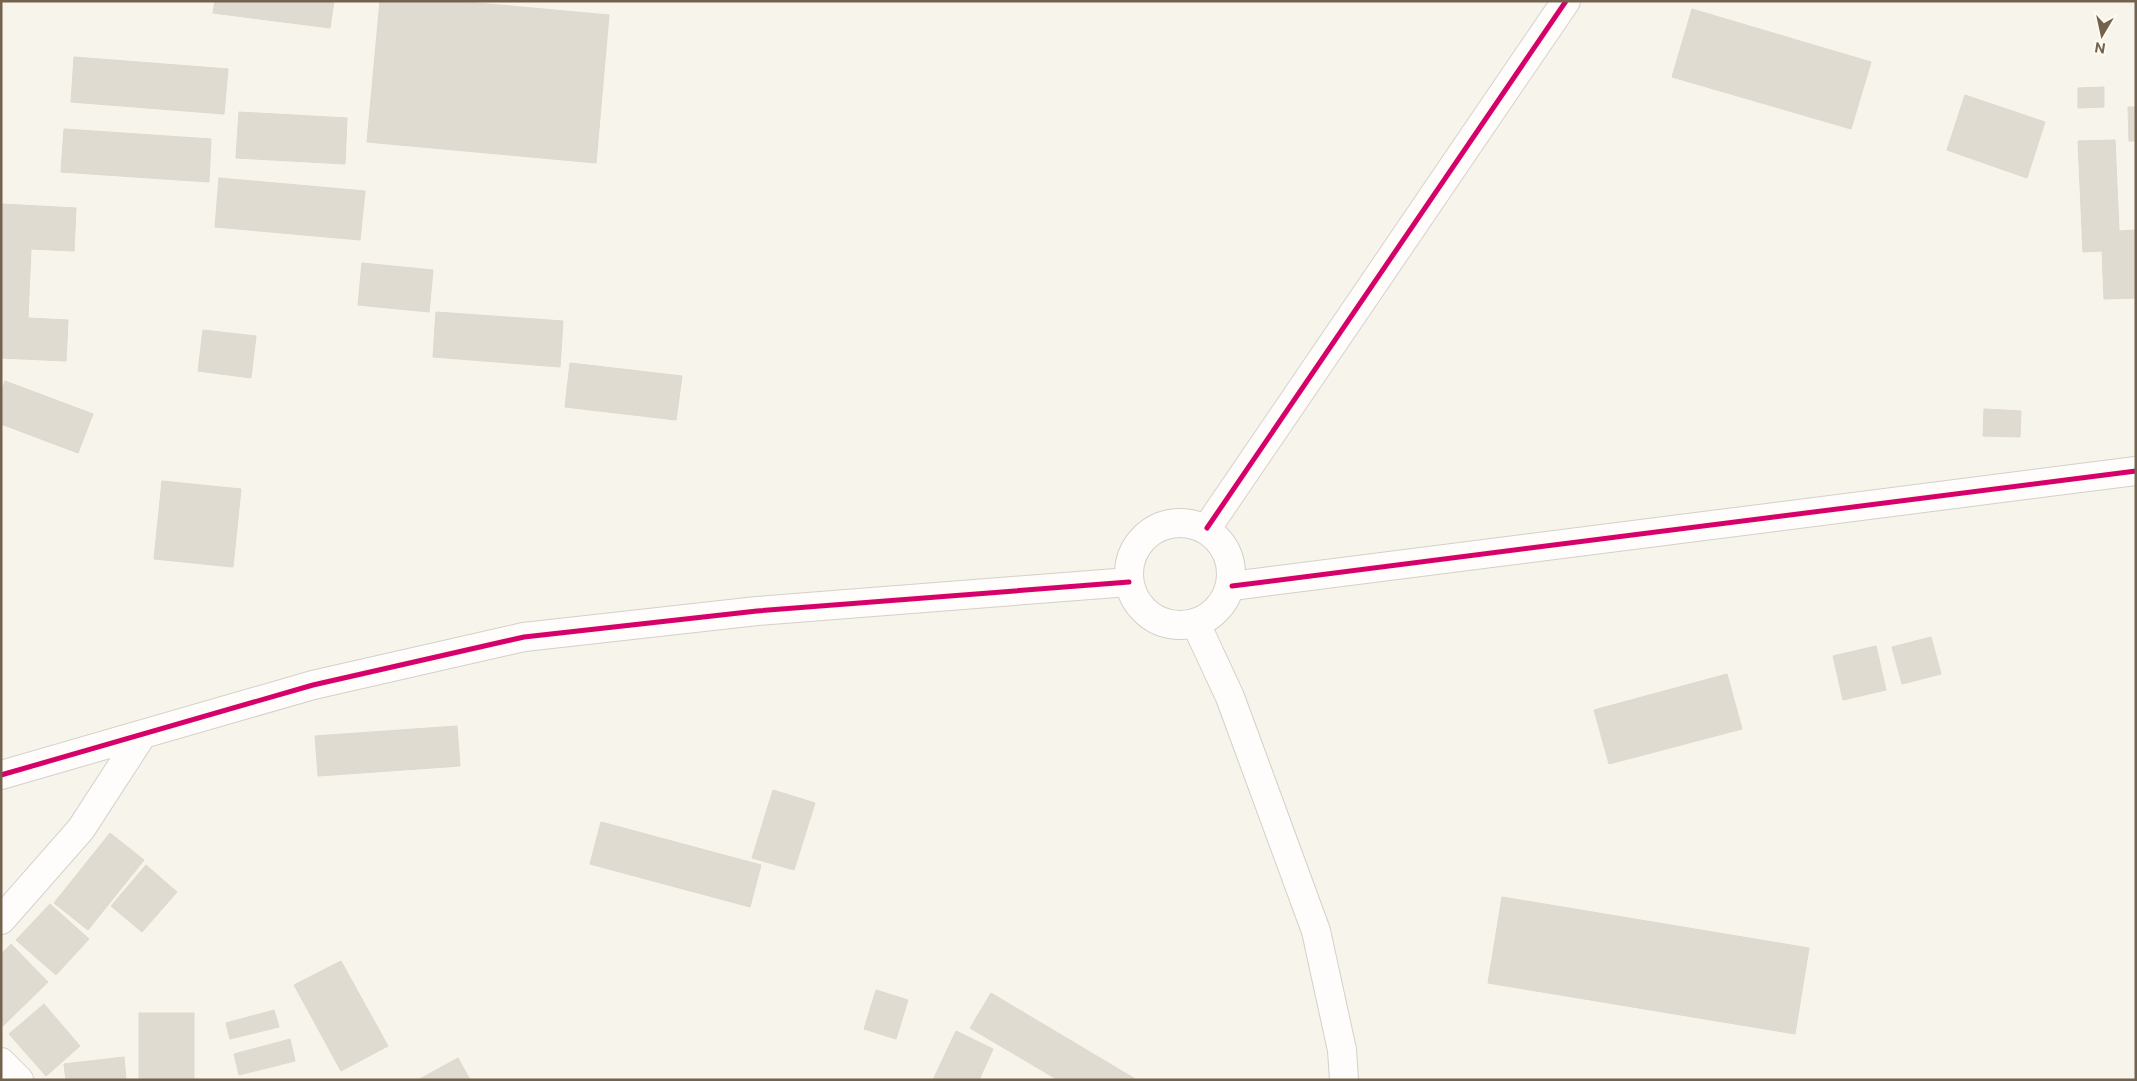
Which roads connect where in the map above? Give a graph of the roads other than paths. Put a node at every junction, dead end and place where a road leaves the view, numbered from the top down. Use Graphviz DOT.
graph roads {
  1 [pos="1566,1"];
  2 [pos="2136,471"];
  3 [pos="1207,528"];
  4 [pos="1128,582"];
  5 [pos="1232,586"];
  6 [pos="1196,624"];
  7 [pos="142,735"];
  8 [pos="1,775"];
  9 [pos="1,920"];
  10 [pos="1,1062"];
  11 [pos="19,1080"];
  12 [pos="1344,1080"];
  1 -- 3 [label="street"];
  2 -- 5 [label="street"];
  3 -- 4 [label="street"];
  3 -- 5 [label="street"];
  4 -- 6 [label="street"];
  4 -- 7 [label="street"];
  5 -- 6 [label="street"];
  6 -- 12 [label="street"];
  7 -- 8 [label="street"];
  7 -- 9 [label="street"];
  10 -- 11 [label="street"];
}
